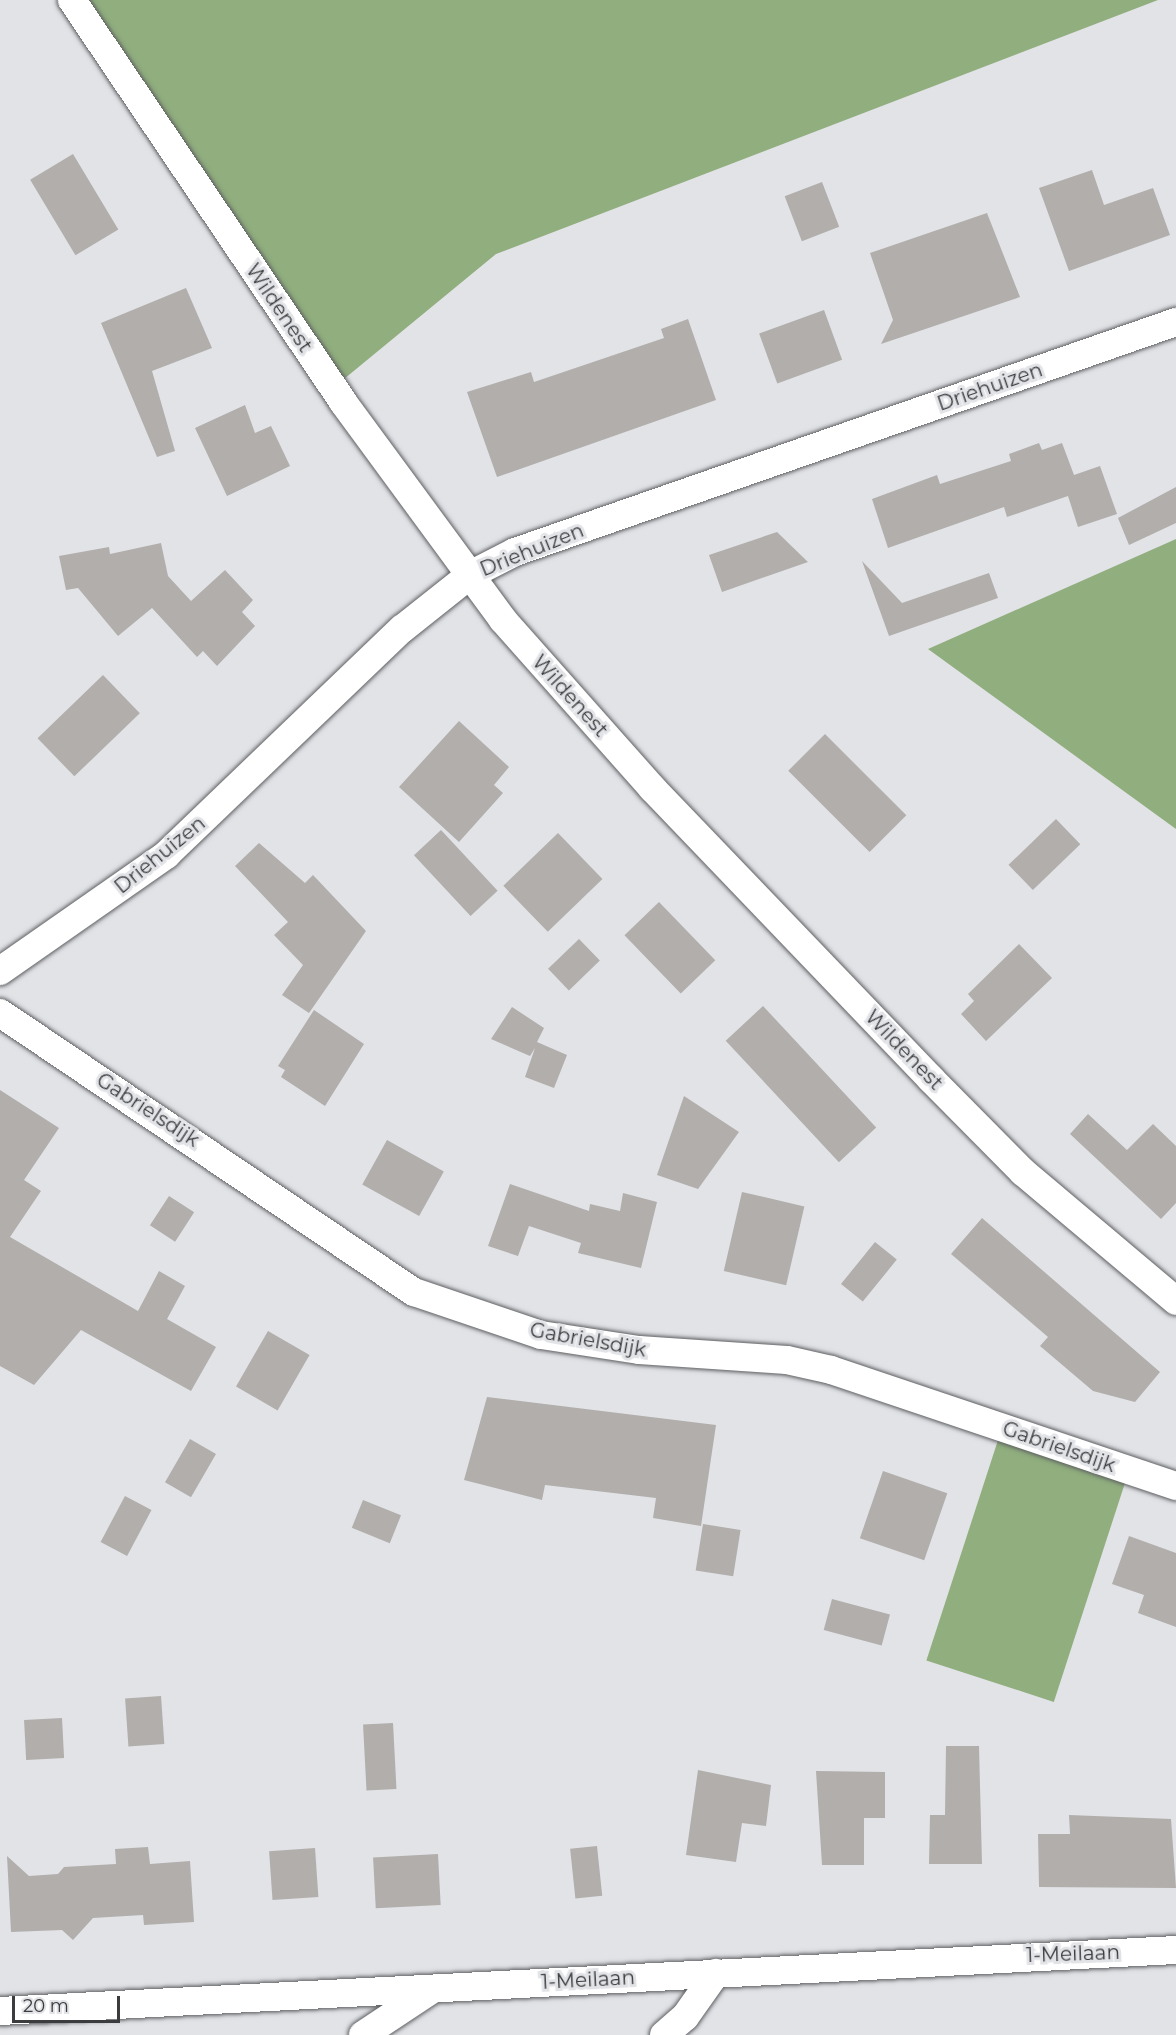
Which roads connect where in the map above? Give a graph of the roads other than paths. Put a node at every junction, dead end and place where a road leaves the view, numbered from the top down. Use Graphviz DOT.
graph roads {
  1 [pos="72,0"];
  2 [pos="1176,322"];
  3 [pos="470,575"];
  4 [pos="0,971"];
  5 [pos="0,1013"];
  6 [pos="1176,1301"];
  7 [pos="1176,1486"];
  8 [pos="1176,1950"];
  9 [pos="716,1973"];
  10 [pos="432,1989"];
  11 [pos="0,2011"];
  12 [pos="363,2035"];
  13 [pos="664,2035"];
  1 -- 3 [label="street, Wildenest"];
  2 -- 3 [label="street, Driehuizen"];
  3 -- 4 [label="street, Driehuizen"];
  3 -- 6 [label="street, Wildenest"];
  5 -- 7 [label="street, Gabrielsdijk"];
  8 -- 9 [label="street, 1-Meilaan"];
  9 -- 10 [label="street, 1-Meilaan"];
  9 -- 13 [label="street"];
  10 -- 11 [label="street, 1-Meilaan"];
  10 -- 12 [label="street"];
}
